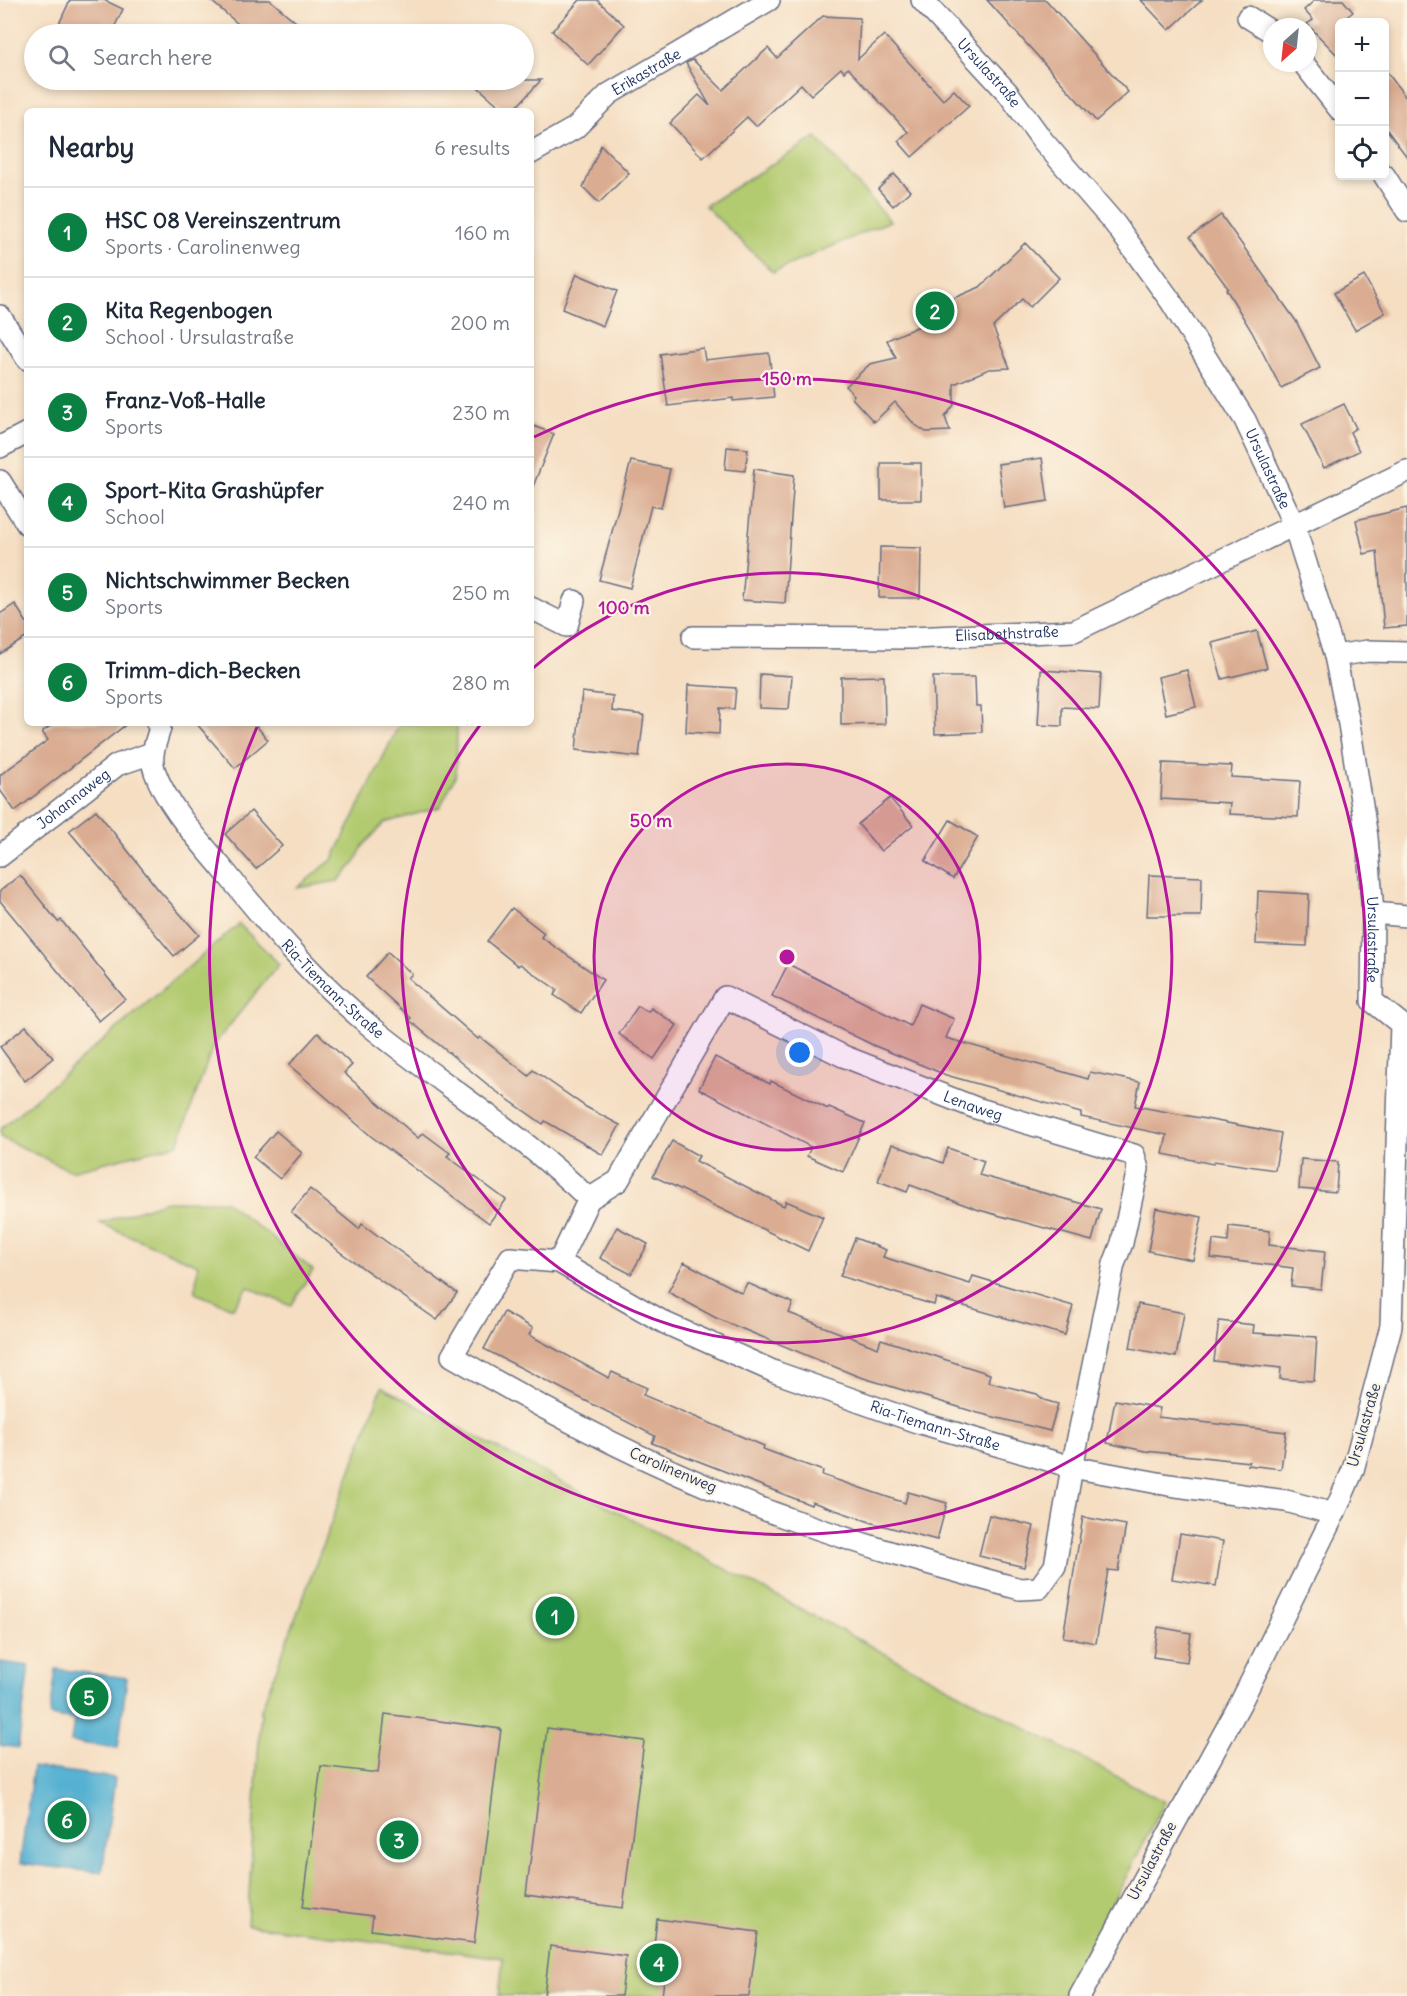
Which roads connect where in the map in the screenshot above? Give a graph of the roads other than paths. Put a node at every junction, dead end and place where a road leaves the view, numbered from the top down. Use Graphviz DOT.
graph roads {
  1 [pos="769,0"];
  2 [pos="922,0"];
  3 [pos="1248,17"];
  4 [pos="1263,26"];
  5 [pos="1310,72"];
  6 [pos="1335,104"];
  7 [pos="534,151"];
  8 [pos="1387,180"];
  9 [pos="1407,211"];
  10 [pos="0,316"];
  11 [pos="24,354"];
  12 [pos="24,435"];
  13 [pos="0,447"];
  14 [pos="1407,471"];
  15 [pos="0,481"];
  16 [pos="24,519"];
  17 [pos="1294,525"];
  18 [pos="574,601"];
  19 [pos="534,610"];
  20 [pos="693,637"];
  21 [pos="1407,652"];
  22 [pos="1335,656"];
  23 [pos="159,726"];
  24 [pos="152,753"];
  25 [pos="0,856"];
  26 [pos="1373,913"];
  27 [pos="1407,916"];
  28 [pos="589,1199"];
  29 [pos="559,1262"];
  30 [pos="1072,1467"];
  31 [pos="1334,1514"];
  32 [pos="1055,1566"];
  33 [pos="1080,1996"];
  1 -- 7 [label="street, Erikastraße"];
  2 -- 17 [label="street, Ursulastraße"];
  3 -- 4 [label="street"];
  5 -- 6 [label="street"];
  8 -- 9 [label="street"];
  10 -- 11 [label="street"];
  12 -- 13 [label="street"];
  14 -- 17 [label="street, Elisabethstraße"];
  15 -- 16 [label="street"];
  17 -- 20 [label="street, Elisabethstraße"];
  17 -- 22 [label="street, Ursulastraße"];
  18 -- 19 [label="street"];
  21 -- 22 [label="street"];
  22 -- 26 [label="street, Ursulastraße"];
  23 -- 24 [label="street, Ria-Tiemann-Straße"];
  24 -- 25 [label="street, Johannaweg"];
  24 -- 28 [label="street, Ria-Tiemann-Straße"];
  26 -- 27 [label="street"];
  26 -- 31 [label="street, Ursulastraße"];
  28 -- 29 [label="street"];
  28 -- 30 [label="street, Lenaweg"];
  29 -- 30 [label="street, Ria-Tiemann-Straße"];
  29 -- 32 [label="street, Carolinenweg"];
  30 -- 31 [label="street, Ria-Tiemann-Straße"];
  30 -- 32 [label="street, Lenaweg"];
  31 -- 33 [label="street, Ursulastraße"];
}
